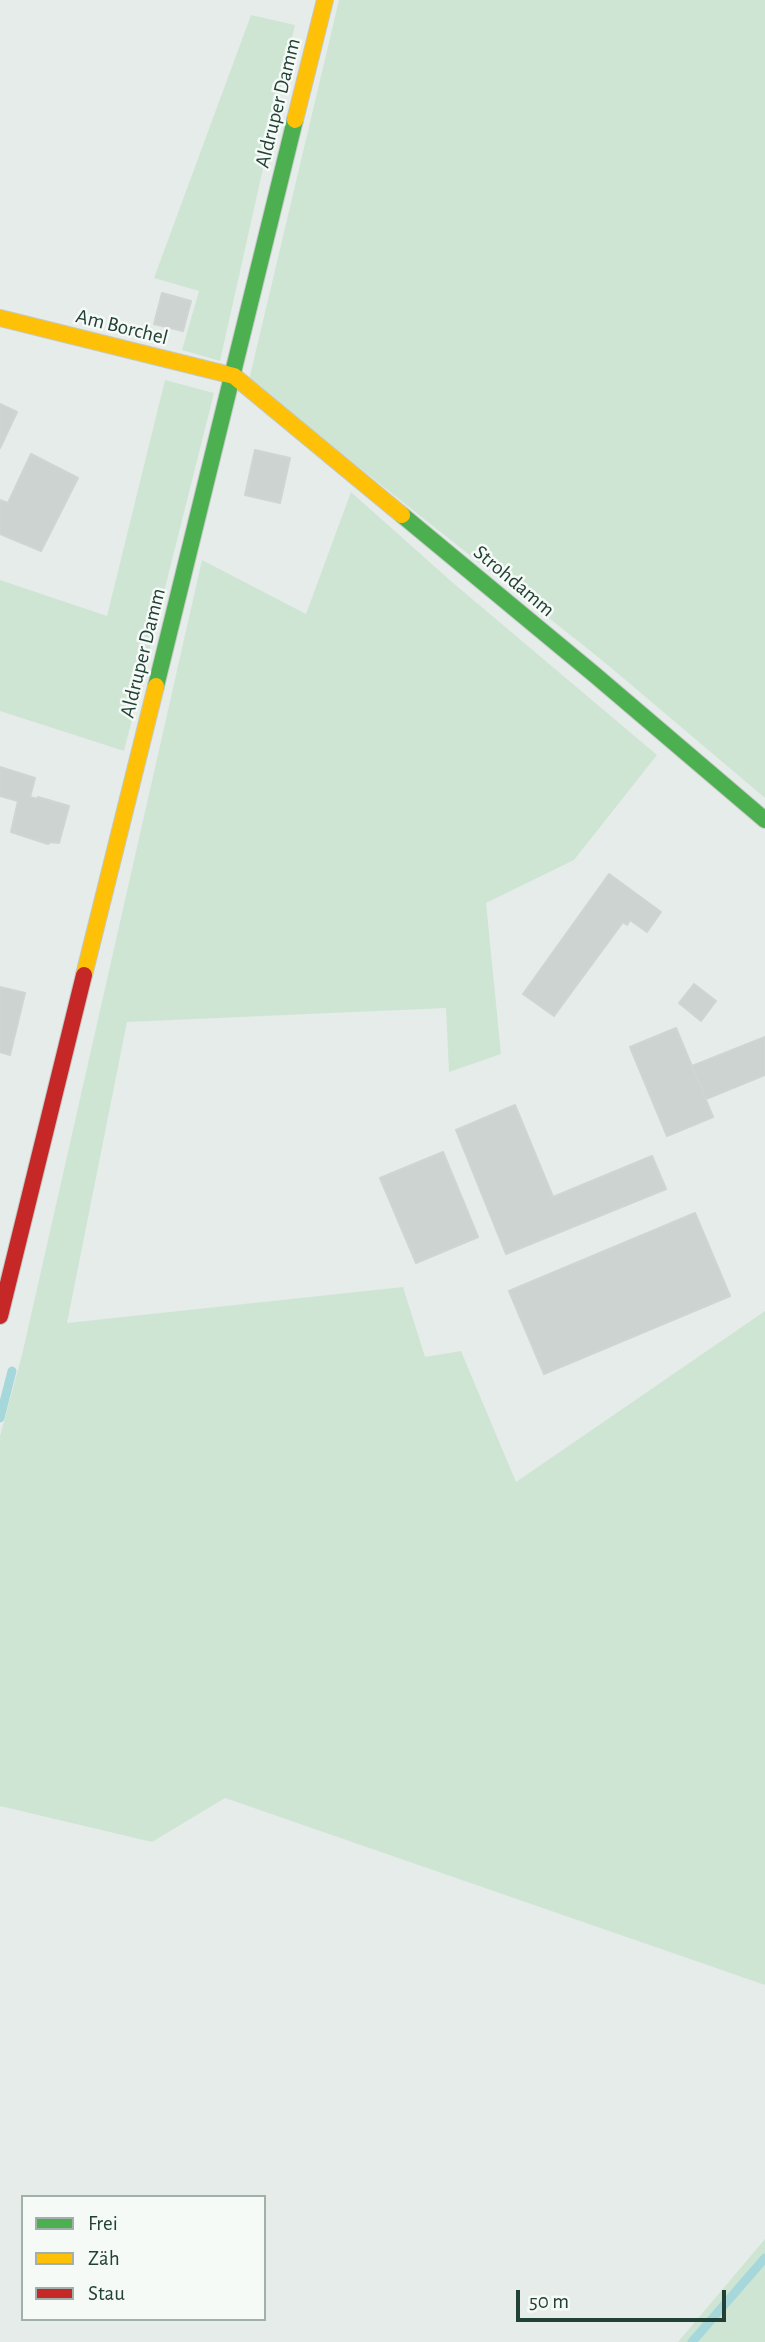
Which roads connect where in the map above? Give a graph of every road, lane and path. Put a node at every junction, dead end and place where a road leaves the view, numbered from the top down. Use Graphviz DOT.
graph roads {
  1 [pos="325,0"];
  2 [pos="0,318"];
  3 [pos="234,376"];
  4 [pos="765,820"];
  5 [pos="0,1316"];
  1 -- 3 [label="street, Aldruper Damm"];
  2 -- 3 [label="street, Am Borchel"];
  3 -- 4 [label="street, Strohdamm"];
  3 -- 5 [label="street, Aldruper Damm"];
}
